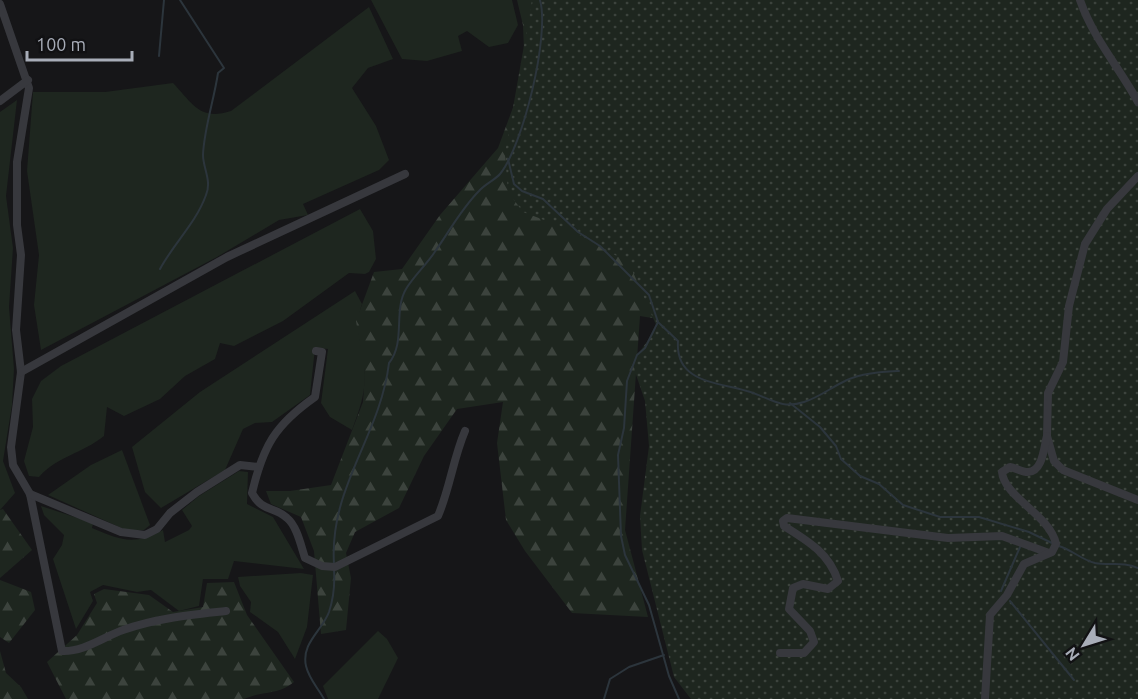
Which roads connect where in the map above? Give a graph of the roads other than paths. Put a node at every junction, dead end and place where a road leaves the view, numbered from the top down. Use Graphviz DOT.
graph roads {
  1 [pos="1080,0"];
  2 [pos="0,4"];
  3 [pos="28,80"];
  4 [pos="0,101"];
  5 [pos="1138,102"];
  6 [pos="405,174"];
  7 [pos="1138,176"];
  8 [pos="316,351"];
  9 [pos="21,372"];
  10 [pos="465,431"];
  11 [pos="1047,436"];
  12 [pos="259,468"];
  13 [pos="30,494"];
  14 [pos="1138,500"];
  15 [pos="1049,553"];
  16 [pos="226,610"];
  17 [pos="780,652"];
  18 [pos="984,699"];
  1 -- 5 [label="street"];
  2 -- 3 [label="street"];
  3 -- 4 [label="street"];
  3 -- 9 [label="street"];
  6 -- 9 [label="street"];
  7 -- 11 [label="street"];
  8 -- 12 [label="street"];
  9 -- 13 [label="street"];
  10 -- 12 [label="street"];
  11 -- 14 [label="street"];
  11 -- 15 [label="street"];
  12 -- 13 [label="street"];
  13 -- 16 [label="street"];
  15 -- 17 [label="street"];
  15 -- 18 [label="street"];
}
